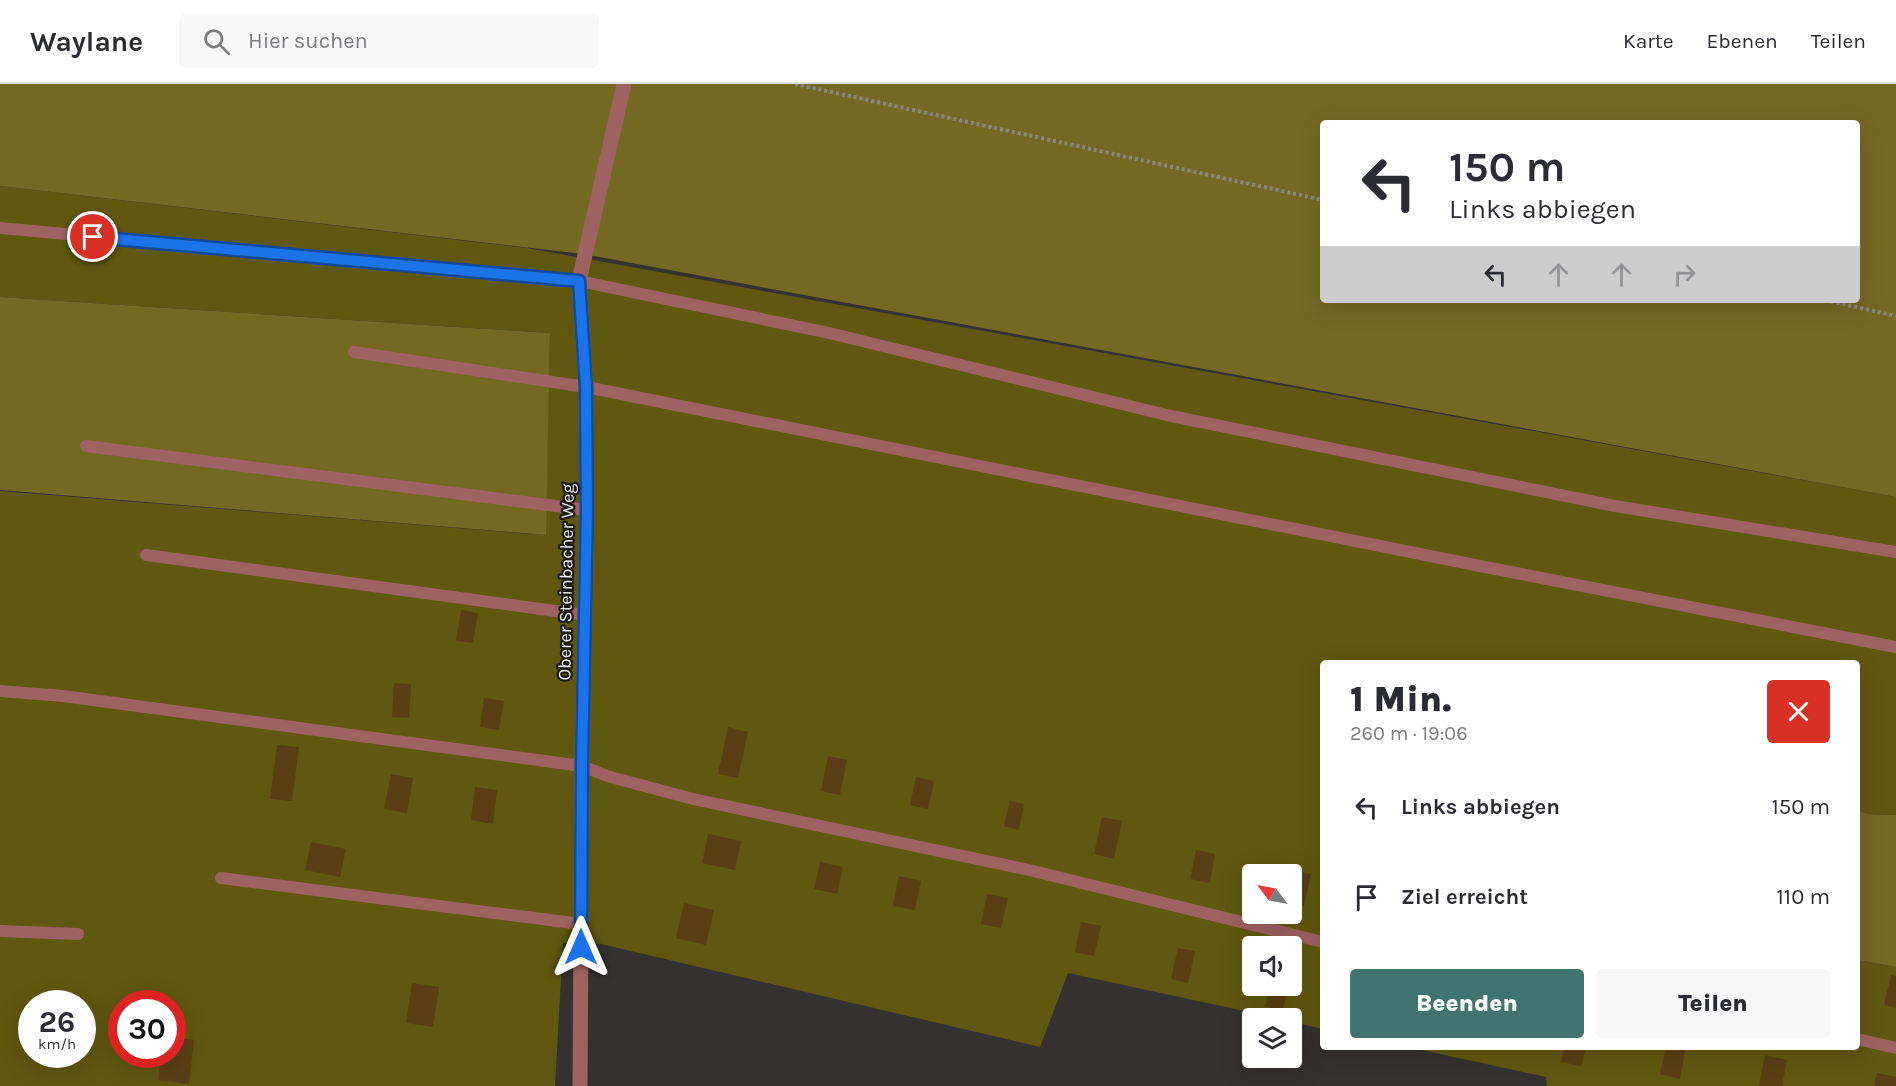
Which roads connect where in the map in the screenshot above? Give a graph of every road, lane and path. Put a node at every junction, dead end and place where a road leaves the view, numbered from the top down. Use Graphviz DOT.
graph roads {
  1 [pos="624,84"];
  2 [pos="795,84"];
  3 [pos="1320,199"];
  4 [pos="0,228"];
  5 [pos="579,281"];
  6 [pos="1838,303"];
  7 [pos="1896,316"];
  8 [pos="354,352"];
  9 [pos="586,387"];
  10 [pos="86,446"];
  11 [pos="587,510"];
  12 [pos="1896,552"];
  13 [pos="146,555"];
  14 [pos="585,615"];
  15 [pos="1896,647"];
  16 [pos="0,690"];
  17 [pos="582,766"];
  18 [pos="221,878"];
  19 [pos="581,924"];
  20 [pos="0,931"];
  21 [pos="78,934"];
  22 [pos="1320,941"];
  23 [pos="1860,1040"];
  24 [pos="1896,1048"];
  25 [pos="580,1086"];
  1 -- 5 [label="street, Oberer Steinbacher Weg"];
  2 -- 3 [label="path"];
  4 -- 5 [label="lane"];
  5 -- 9 [label="street, Oberer Steinbacher Weg"];
  5 -- 12 [label="lane"];
  6 -- 7 [label="path"];
  8 -- 9 [label="lane"];
  9 -- 11 [label="street, Oberer Steinbacher Weg"];
  9 -- 15 [label="lane"];
  10 -- 11 [label="lane"];
  11 -- 14 [label="street, Oberer Steinbacher Weg"];
  13 -- 14 [label="lane"];
  14 -- 17 [label="street, Oberer Steinbacher Weg"];
  16 -- 17 [label="lane"];
  17 -- 19 [label="street, Oberer Steinbacher Weg"];
  17 -- 22 [label="lane"];
  18 -- 19 [label="lane"];
  19 -- 25 [label="street, Oberer Steinbacher Weg"];
  20 -- 21 [label="lane"];
  23 -- 24 [label="lane"];
}
